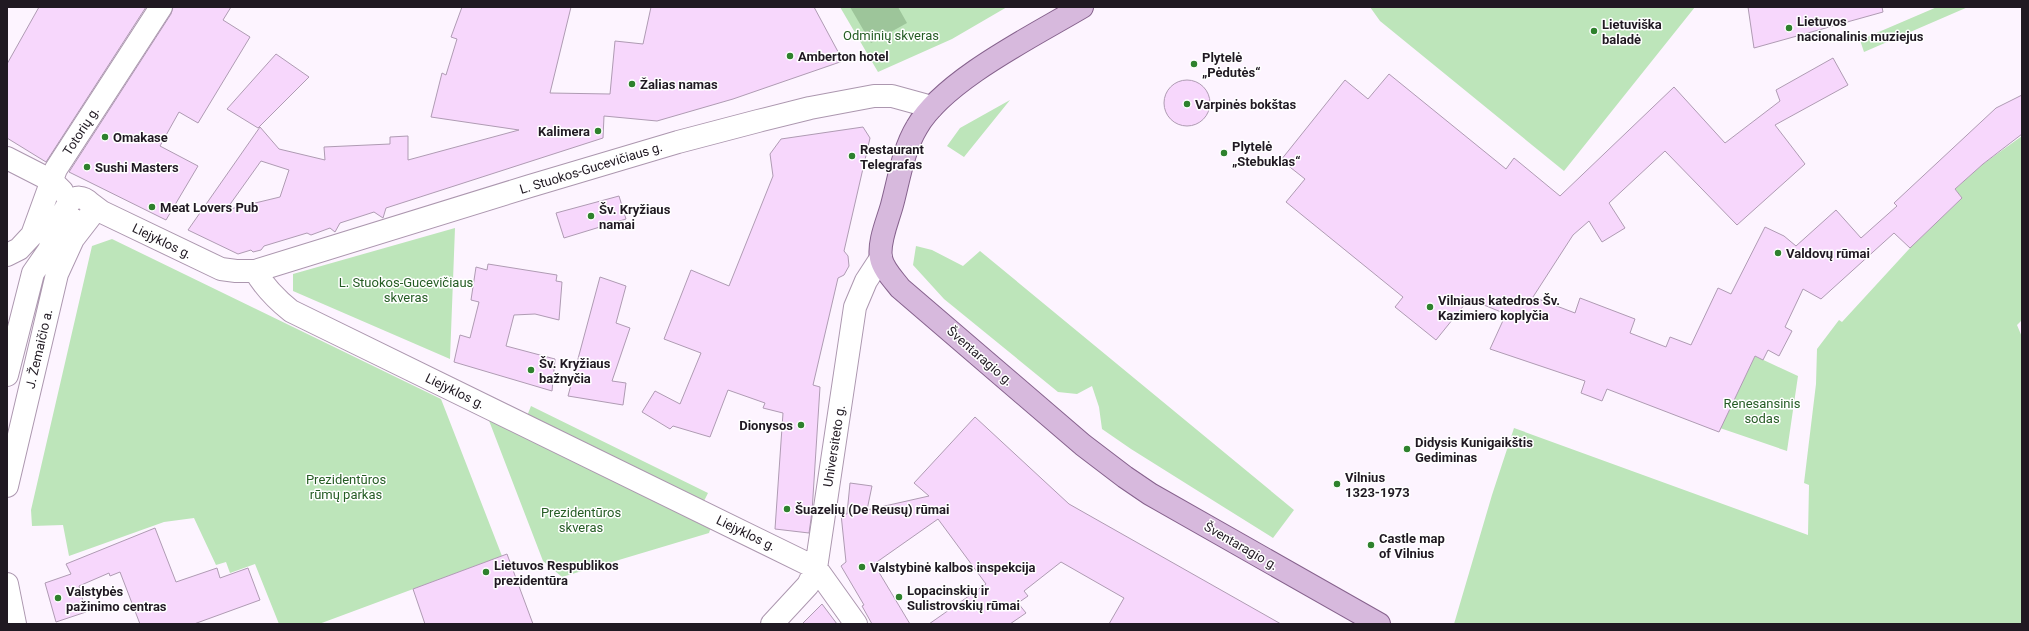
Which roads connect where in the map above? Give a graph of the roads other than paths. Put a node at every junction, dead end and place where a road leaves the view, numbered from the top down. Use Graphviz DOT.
graph roads {
  1 [pos="161,7"];
  2 [pos="1082,7"];
  3 [pos="932,107"];
  4 [pos="7,158"];
  5 [pos="52,181"];
  6 [pos="84,210"];
  7 [pos="7,255"];
  8 [pos="881,258"];
  9 [pos="255,271"];
  10 [pos="7,374"];
  11 [pos="11,449"];
  12 [pos="7,486"];
  13 [pos="816,568"];
  14 [pos="7,584"];
  15 [pos="15,624"];
  16 [pos="772,624"];
  17 [pos="856,624"];
  18 [pos="1379,624"];
  1 -- 5 [label="street, Totorių g."];
  2 -- 3 [label="main road"];
  3 -- 8 [label="main road"];
  3 -- 9 [label="street, L. Stuokos-Gucevičiaus g."];
  4 -- 5 [label="street, Liejyklos g."];
  5 -- 6 [label="street, Liejyklos g."];
  5 -- 7 [label="street, Totorių g."];
  6 -- 9 [label="street, Liejyklos g."];
  6 -- 10 [label="street"];
  6 -- 11 [label="street, J. Žemaičio a."];
  8 -- 13 [label="street, Universiteto g."];
  8 -- 18 [label="main road, Šventaragio g."];
  9 -- 13 [label="street, Liejyklos g."];
  11 -- 12 [label="street, J. Žemaičio a."];
  13 -- 16 [label="street, Universiteto g."];
  13 -- 17 [label="street"];
  14 -- 15 [label="street"];
}
